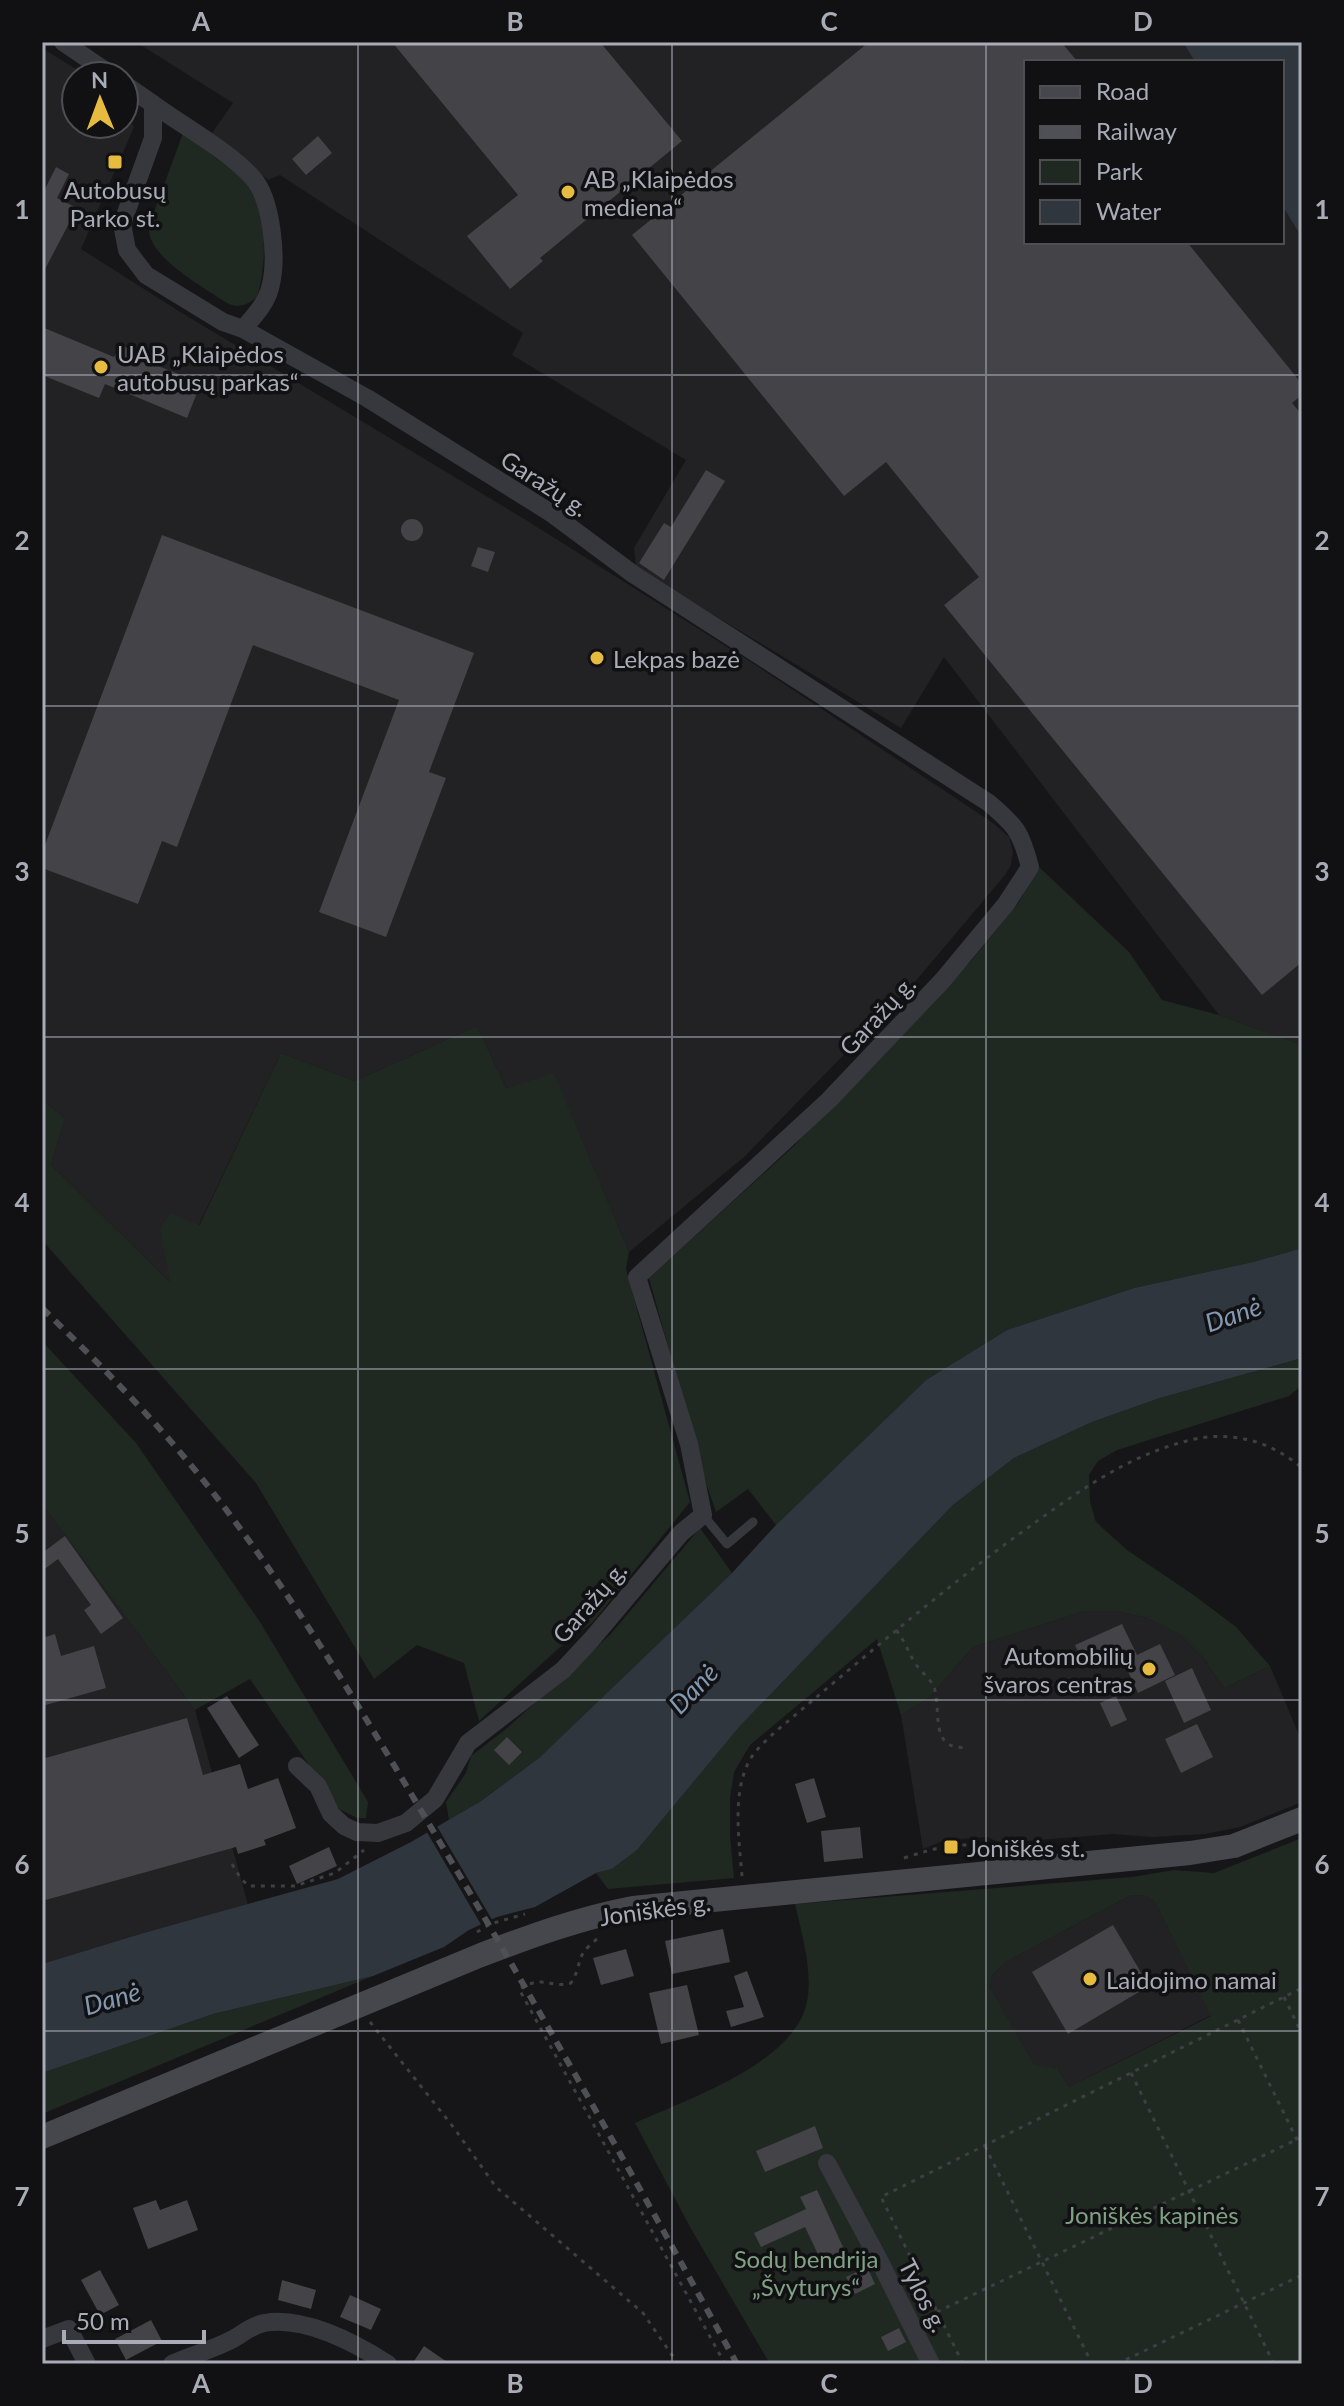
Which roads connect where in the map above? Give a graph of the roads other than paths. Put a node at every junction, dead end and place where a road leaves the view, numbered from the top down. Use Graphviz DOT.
graph roads {
  1 [pos="63,42"];
  2 [pos="89,60"];
  3 [pos="140,95"];
  4 [pos="153,104"];
  5 [pos="243,329"];
  6 [pos="703,1515"];
  7 [pos="753,1522"];
  8 [pos="297,1766"];
  9 [pos="1302,1819"];
  10 [pos="42,2137"];
  11 [pos="827,2163"];
  12 [pos="42,2339"];
  13 [pos="87,2364"];
  14 [pos="172,2364"];
  15 [pos="388,2364"];
  16 [pos="931,2364"];
  1 -- 2 [label="street"];
  3 -- 4 [label="street"];
  4 -- 5 [label="street"];
  4 -- 5 [label="street, Garažų g."];
  5 -- 6 [label="street, Garažų g."];
  6 -- 7 [label="lane"];
  6 -- 8 [label="street, Garažų g."];
  9 -- 10 [label="main road, Joniškės g."];
  11 -- 16 [label="street, Tylos g."];
  12 -- 13 [label="street"];
  14 -- 15 [label="street"];
}
